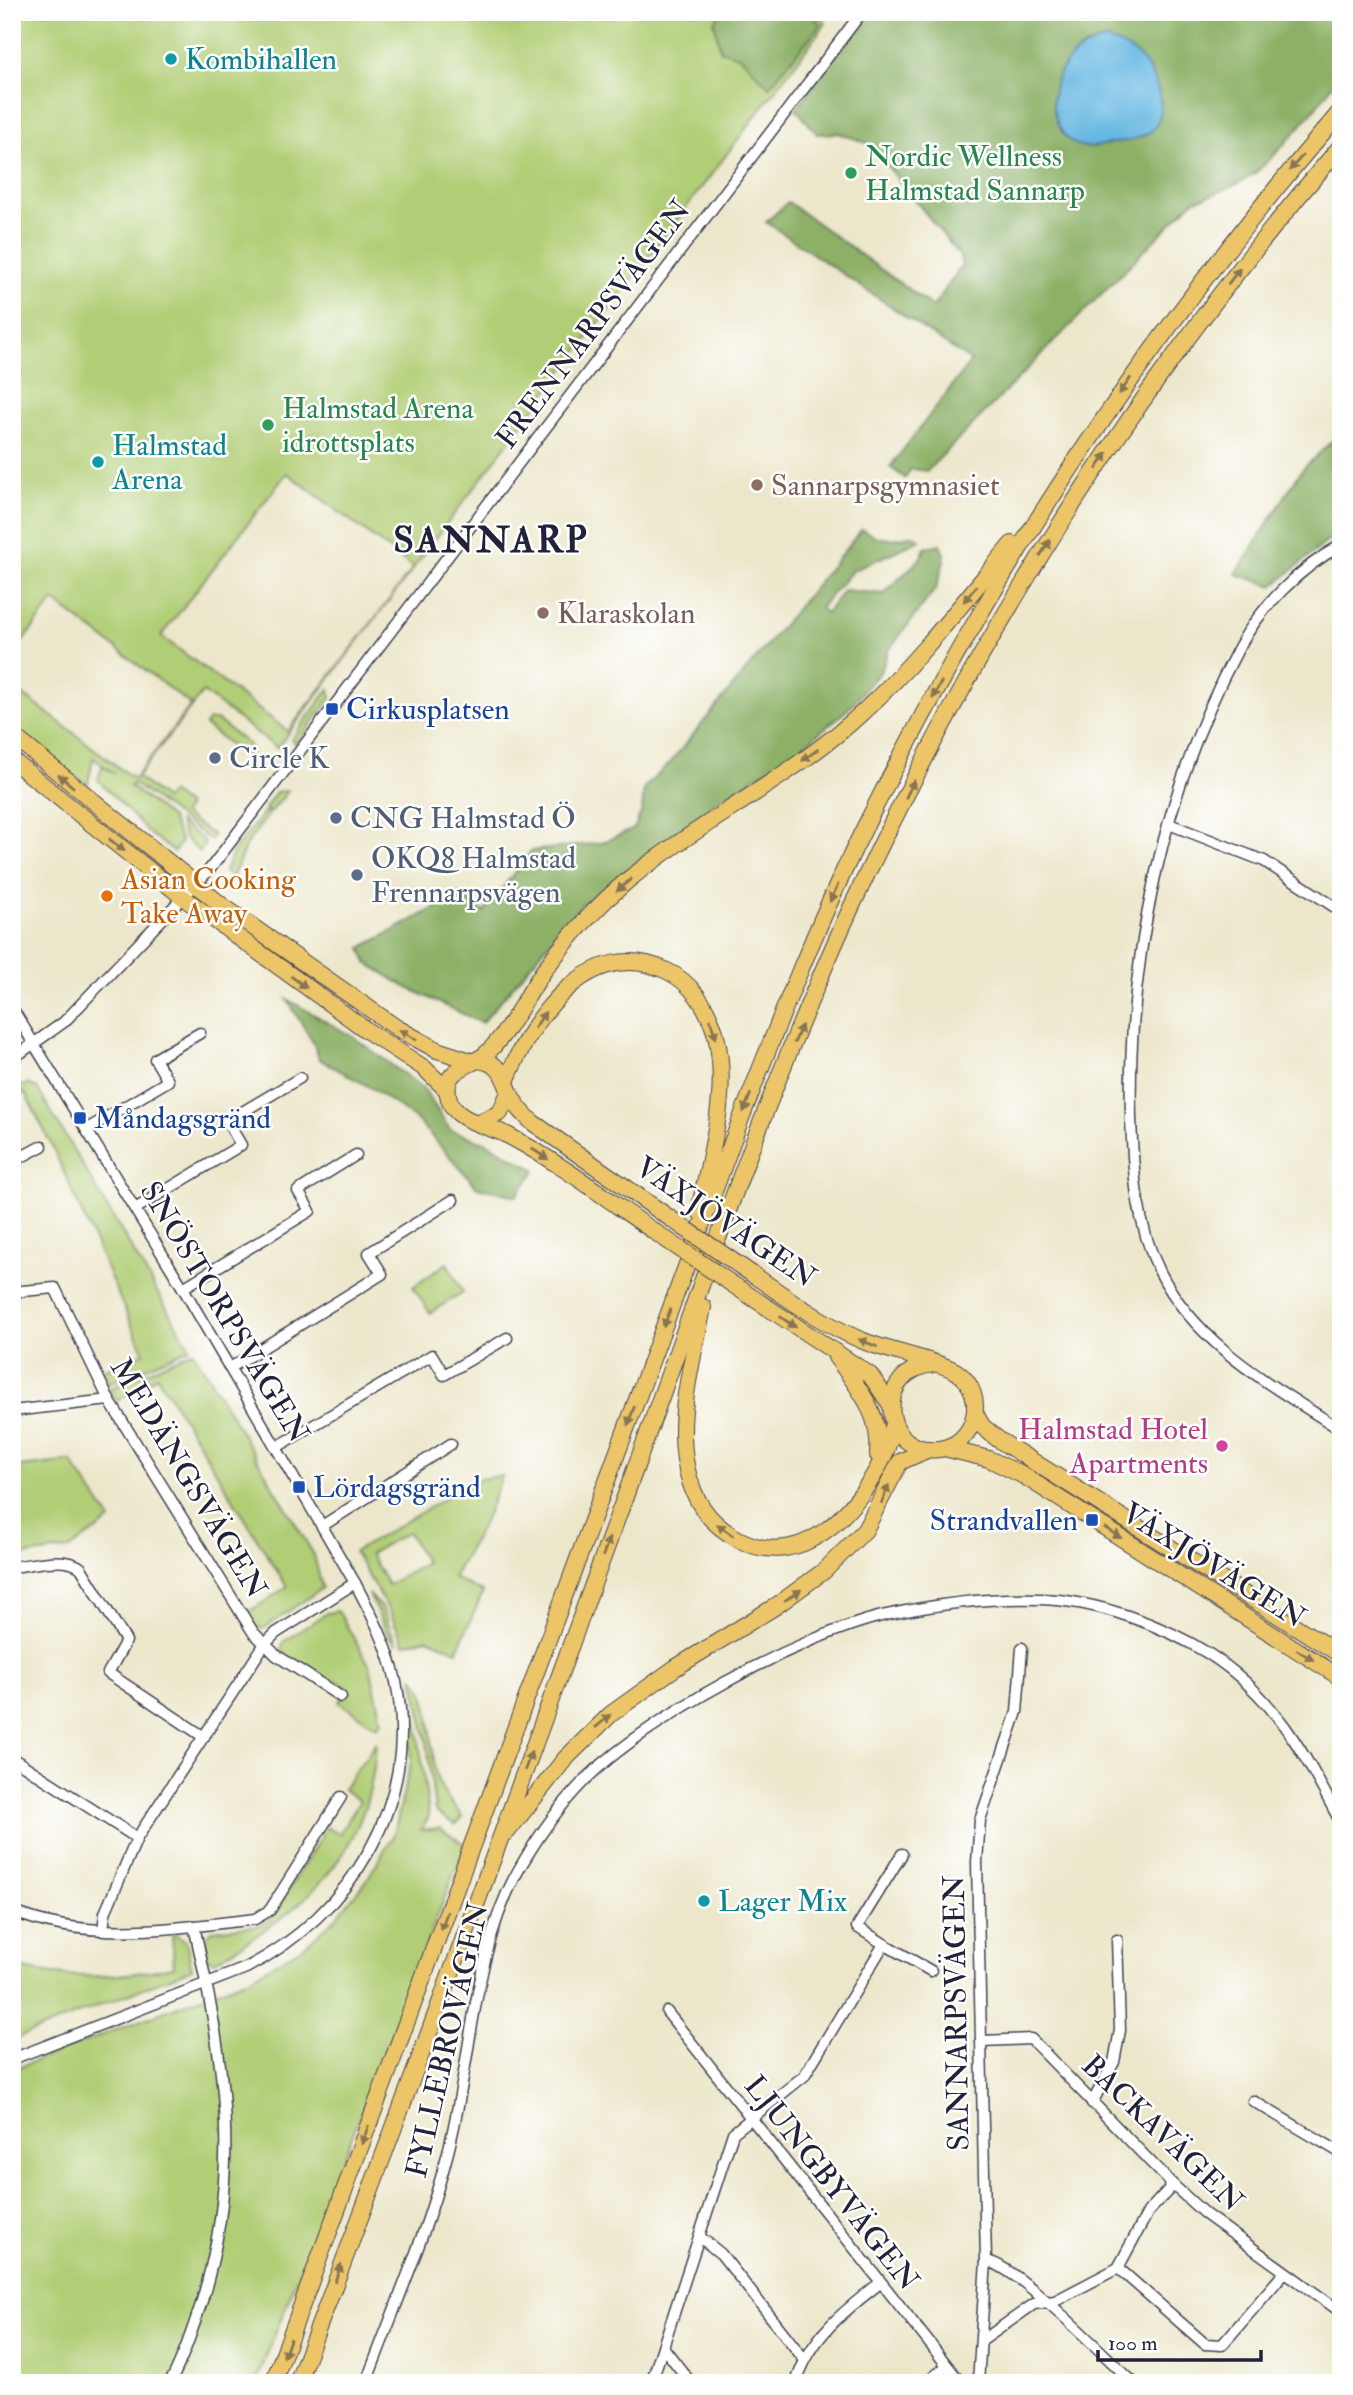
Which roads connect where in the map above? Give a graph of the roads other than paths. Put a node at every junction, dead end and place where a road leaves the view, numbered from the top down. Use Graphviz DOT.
graph roads {
  1 [pos="862,12"];
  2 [pos="1341,111"];
  3 [pos="1341,146"];
  4 [pos="1046,505"];
  5 [pos="1341,545"];
  6 [pos="12,735"];
  7 [pos="12,760"];
  8 [pos="1169,824"];
  9 [pos="195,886"];
  10 [pos="184,898"];
  11 [pos="1341,911"];
  12 [pos="12,1008"];
  13 [pos="200,1033"];
  14 [pos="35,1045"];
  15 [pos="12,1059"];
  16 [pos="475,1061"];
  17 [pos="300,1078"];
  18 [pos="508,1086"];
  19 [pos="447,1090"];
  20 [pos="479,1122"];
  21 [pos="87,1129"];
  22 [pos="42,1146"];
  23 [pos="356,1155"];
  24 [pos="12,1162"];
  25 [pos="453,1200"];
  26 [pos="135,1209"];
  27 [pos="713,1260"];
  28 [pos="688,1263"];
  29 [pos="183,1288"];
  30 [pos="12,1292"];
  31 [pos="507,1338"];
  32 [pos="833,1352"];
  33 [pos="933,1364"];
  34 [pos="230,1368"];
  35 [pos="109,1400"];
  36 [pos="891,1405"];
  37 [pos="12,1411"];
  38 [pos="975,1413"];
  39 [pos="894,1424"];
  40 [pos="1341,1430"];
  41 [pos="451,1444"];
  42 [pos="277,1447"];
  43 [pos="936,1449"];
  44 [pos="873,1478"];
  45 [pos="322,1526"];
  46 [pos="12,1567"];
  47 [pos="355,1583"];
  48 [pos="264,1645"];
  49 [pos="1023,1648"];
  50 [pos="1341,1655"];
  51 [pos="1341,1678"];
  52 [pos="341,1697"];
  53 [pos="204,1737"];
  54 [pos="12,1758"];
  55 [pos="341,1797"];
  56 [pos="1341,1823"];
  57 [pos="137,1838"];
  58 [pos="496,1846"];
  59 [pos="902,1853"];
  60 [pos="12,1911"];
  61 [pos="194,1926"];
  62 [pos="103,1931"];
  63 [pos="1117,1940"];
  64 [pos="884,1944"];
  65 [pos="931,1972"];
  66 [pos="207,1982"];
  67 [pos="667,2012"];
  68 [pos="981,2040"];
  69 [pos="12,2059"];
  70 [pos="1254,2101"];
  71 [pos="1092,2103"];
  72 [pos="750,2118"];
  73 [pos="1341,2153"];
  74 [pos="1173,2185"];
  75 [pos="700,2237"];
  76 [pos="986,2261"];
  77 [pos="1118,2268"];
  78 [pos="1284,2273"];
  79 [pos="880,2283"];
  80 [pos="1045,2302"];
  81 [pos="1341,2312"];
  82 [pos="983,2340"];
  83 [pos="663,2347"];
  84 [pos="804,2358"];
  85 [pos="947,2367"];
  86 [pos="654,2374"];
  87 [pos="170,2383"];
  88 [pos="273,2383"];
  89 [pos="298,2383"];
  90 [pos="366,2383"];
  91 [pos="691,2383"];
  92 [pos="796,2383"];
  93 [pos="926,2383"];
  94 [pos="961,2383"];
  95 [pos="978,2383"];
  96 [pos="1134,2383"];
  1 -- 9 [label="street, FRENNARPSVÄGEN"];
  2 -- 4 [label="highway, one-way"];
  27 -- 3 [label="highway, one-way"];
  4 -- 16 [label="highway, one-way"];
  4 -- 28 [label="highway, one-way"];
  5 -- 8 [label="street"];
  9 -- 6 [label="highway, VÄXJÖVÄGEN, one-way"];
  7 -- 10 [label="highway, VÄXJÖVÄGEN, one-way"];
  8 -- 11 [label="street"];
  8 -- 40 [label="street"];
  9 -- 10 [label="street, FRENNARPSVÄGEN"];
  16 -- 9 [label="highway, VÄXJÖVÄGEN, one-way"];
  10 -- 14 [label="street, FRENNARPSVÄGEN"];
  10 -- 19 [label="highway, VÄXJÖVÄGEN, one-way"];
  12 -- 14 [label="street, SNÖSTORPSVÄGEN"];
  13 -- 21 [label="street"];
  14 -- 15 [label="street, FRENNARPSVÄGEN"];
  14 -- 21 [label="street, SNÖSTORPSVÄGEN"];
  16 -- 18 [label="highway, VÄXJÖVÄGEN"];
  16 -- 19 [label="highway"];
  17 -- 26 [label="street"];
  18 -- 20 [label="highway"];
  18 -- 28 [label="highway, one-way"];
  33 -- 18 [label="highway, VÄXJÖVÄGEN, one-way, bridge"];
  19 -- 20 [label="highway, VÄXJÖVÄGEN"];
  20 -- 32 [label="highway, VÄXJÖVÄGEN, one-way, bridge"];
  21 -- 26 [label="street, SNÖSTORPSVÄGEN"];
  22 -- 24 [label="street"];
  23 -- 29 [label="street"];
  25 -- 34 [label="street"];
  26 -- 29 [label="street, SNÖSTORPSVÄGEN"];
  44 -- 27 [label="highway, one-way"];
  58 -- 27 [label="highway, one-way"];
  28 -- 88 [label="highway, one-way"];
  29 -- 34 [label="street, SNÖSTORPSVÄGEN"];
  30 -- 35 [label="street, MEDÄNGSVÄGEN"];
  31 -- 42 [label="street"];
  32 -- 36 [label="highway, VÄXJÖVÄGEN"];
  32 -- 44 [label="highway"];
  33 -- 36 [label="highway"];
  33 -- 38 [label="highway, VÄXJÖVÄGEN"];
  34 -- 42 [label="street, SNÖSTORPSVÄGEN"];
  35 -- 37 [label="street"];
  35 -- 48 [label="street, MEDÄNGSVÄGEN"];
  36 -- 39 [label="highway, VÄXJÖVÄGEN"];
  38 -- 43 [label="highway"];
  38 -- 50 [label="highway, VÄXJÖVÄGEN"];
  39 -- 43 [label="highway, VÄXJÖVÄGEN"];
  39 -- 44 [label="highway"];
  41 -- 45 [label="street"];
  42 -- 45 [label="street, SNÖSTORPSVÄGEN"];
  43 -- 51 [label="highway, VÄXJÖVÄGEN, one-way"];
  58 -- 43 [label="highway, one-way"];
  45 -- 47 [label="street, SNÖSTORPSVÄGEN"];
  46 -- 53 [label="street"];
  47 -- 48 [label="street"];
  47 -- 66 [label="street, SNÖSTORPSVÄGEN"];
  48 -- 52 [label="street, MEDÄNGSVÄGEN"];
  48 -- 53 [label="street"];
  49 -- 68 [label="street, SANNARPSVÄGEN"];
  53 -- 57 [label="street"];
  54 -- 57 [label="street"];
  55 -- 61 [label="street"];
  56 -- 90 [label="street, FYLLEBROVÄGEN"];
  57 -- 62 [label="street"];
  89 -- 58 [label="highway, one-way"];
  59 -- 64 [label="street"];
  60 -- 62 [label="street"];
  61 -- 62 [label="street"];
  61 -- 66 [label="street"];
  63 -- 71 [label="street"];
  64 -- 65 [label="street"];
  64 -- 72 [label="street"];
  66 -- 69 [label="street, SNÖSTORPSVÄGEN"];
  66 -- 87 [label="street"];
  67 -- 72 [label="street, LJUNGBYVÄGEN"];
  68 -- 71 [label="street, BACKAVÄGEN"];
  68 -- 76 [label="street, SANNARPSVÄGEN"];
  70 -- 73 [label="street"];
  71 -- 74 [label="street, BACKAVÄGEN"];
  72 -- 75 [label="street"];
  72 -- 79 [label="street, LJUNGBYVÄGEN"];
  74 -- 77 [label="street"];
  74 -- 78 [label="street, BACKAVÄGEN"];
  75 -- 83 [label="street"];
  75 -- 84 [label="street"];
  76 -- 80 [label="street"];
  76 -- 82 [label="street, SANNARPSVÄGEN"];
  77 -- 78 [label="street"];
  77 -- 80 [label="street"];
  78 -- 81 [label="street, BACKAVÄGEN"];
  79 -- 84 [label="street"];
  79 -- 85 [label="street, LJUNGBYVÄGEN"];
  80 -- 82 [label="street"];
  80 -- 96 [label="street"];
  82 -- 95 [label="street, SANNARPSVÄGEN"];
  83 -- 86 [label="street"];
  83 -- 91 [label="street"];
  84 -- 92 [label="street"];
  85 -- 93 [label="street"];
  85 -- 94 [label="street, LJUNGBYVÄGEN"];
}
